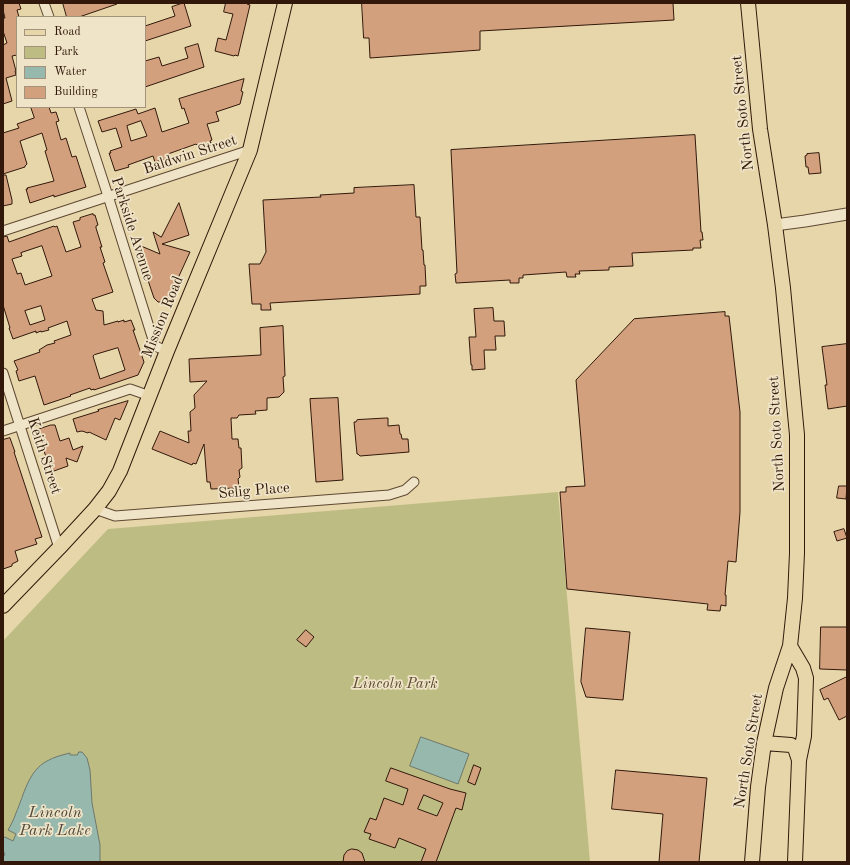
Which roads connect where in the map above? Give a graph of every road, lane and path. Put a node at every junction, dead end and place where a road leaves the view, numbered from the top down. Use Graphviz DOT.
graph roads {
  1 [pos="44,3"];
  2 [pos="285,3"];
  3 [pos="748,3"];
  4 [pos="49,16"];
  5 [pos="79,108"];
  6 [pos="250,150"];
  7 [pos="108,196"];
  8 [pos="847,214"];
  9 [pos="774,225"];
  10 [pos="3,231"];
  11 [pos="167,351"];
  12 [pos="3,373"];
  13 [pos="150,396"];
  14 [pos="20,425"];
  15 [pos="3,431"];
  16 [pos="414,482"];
  17 [pos="94,509"];
  18 [pos="59,548"];
  19 [pos="3,606"];
  20 [pos="790,646"];
  21 [pos="764,743"];
  22 [pos="799,760"];
  23 [pos="752,862"];
  24 [pos="796,862"];
  1 -- 4 [label="street"];
  2 -- 6 [label="main road, Mission Road"];
  3 -- 9 [label="main road, North Soto Street"];
  5 -- 7 [label="street, Parkside Avenue"];
  6 -- 7 [label="street, Baldwin Street"];
  6 -- 11 [label="main road, Mission Road"];
  7 -- 10 [label="street, Baldwin Street"];
  7 -- 11 [label="street, Parkside Avenue"];
  8 -- 9 [label="street"];
  9 -- 20 [label="main road, North Soto Street"];
  11 -- 13 [label="main road, Mission Road"];
  12 -- 14 [label="street, Keith Street"];
  13 -- 14 [label="street"];
  13 -- 17 [label="main road, Mission Road"];
  14 -- 15 [label="street"];
  14 -- 18 [label="street, Keith Street"];
  16 -- 17 [label="street, Selig Place"];
  17 -- 18 [label="main road, Mission Road"];
  18 -- 19 [label="main road, Mission Road"];
  20 -- 21 [label="main road, North Soto Street"];
  20 -- 22 [label="main road"];
  21 -- 22 [label="main road"];
  21 -- 23 [label="main road, North Soto Street"];
  22 -- 24 [label="main road"];
}
